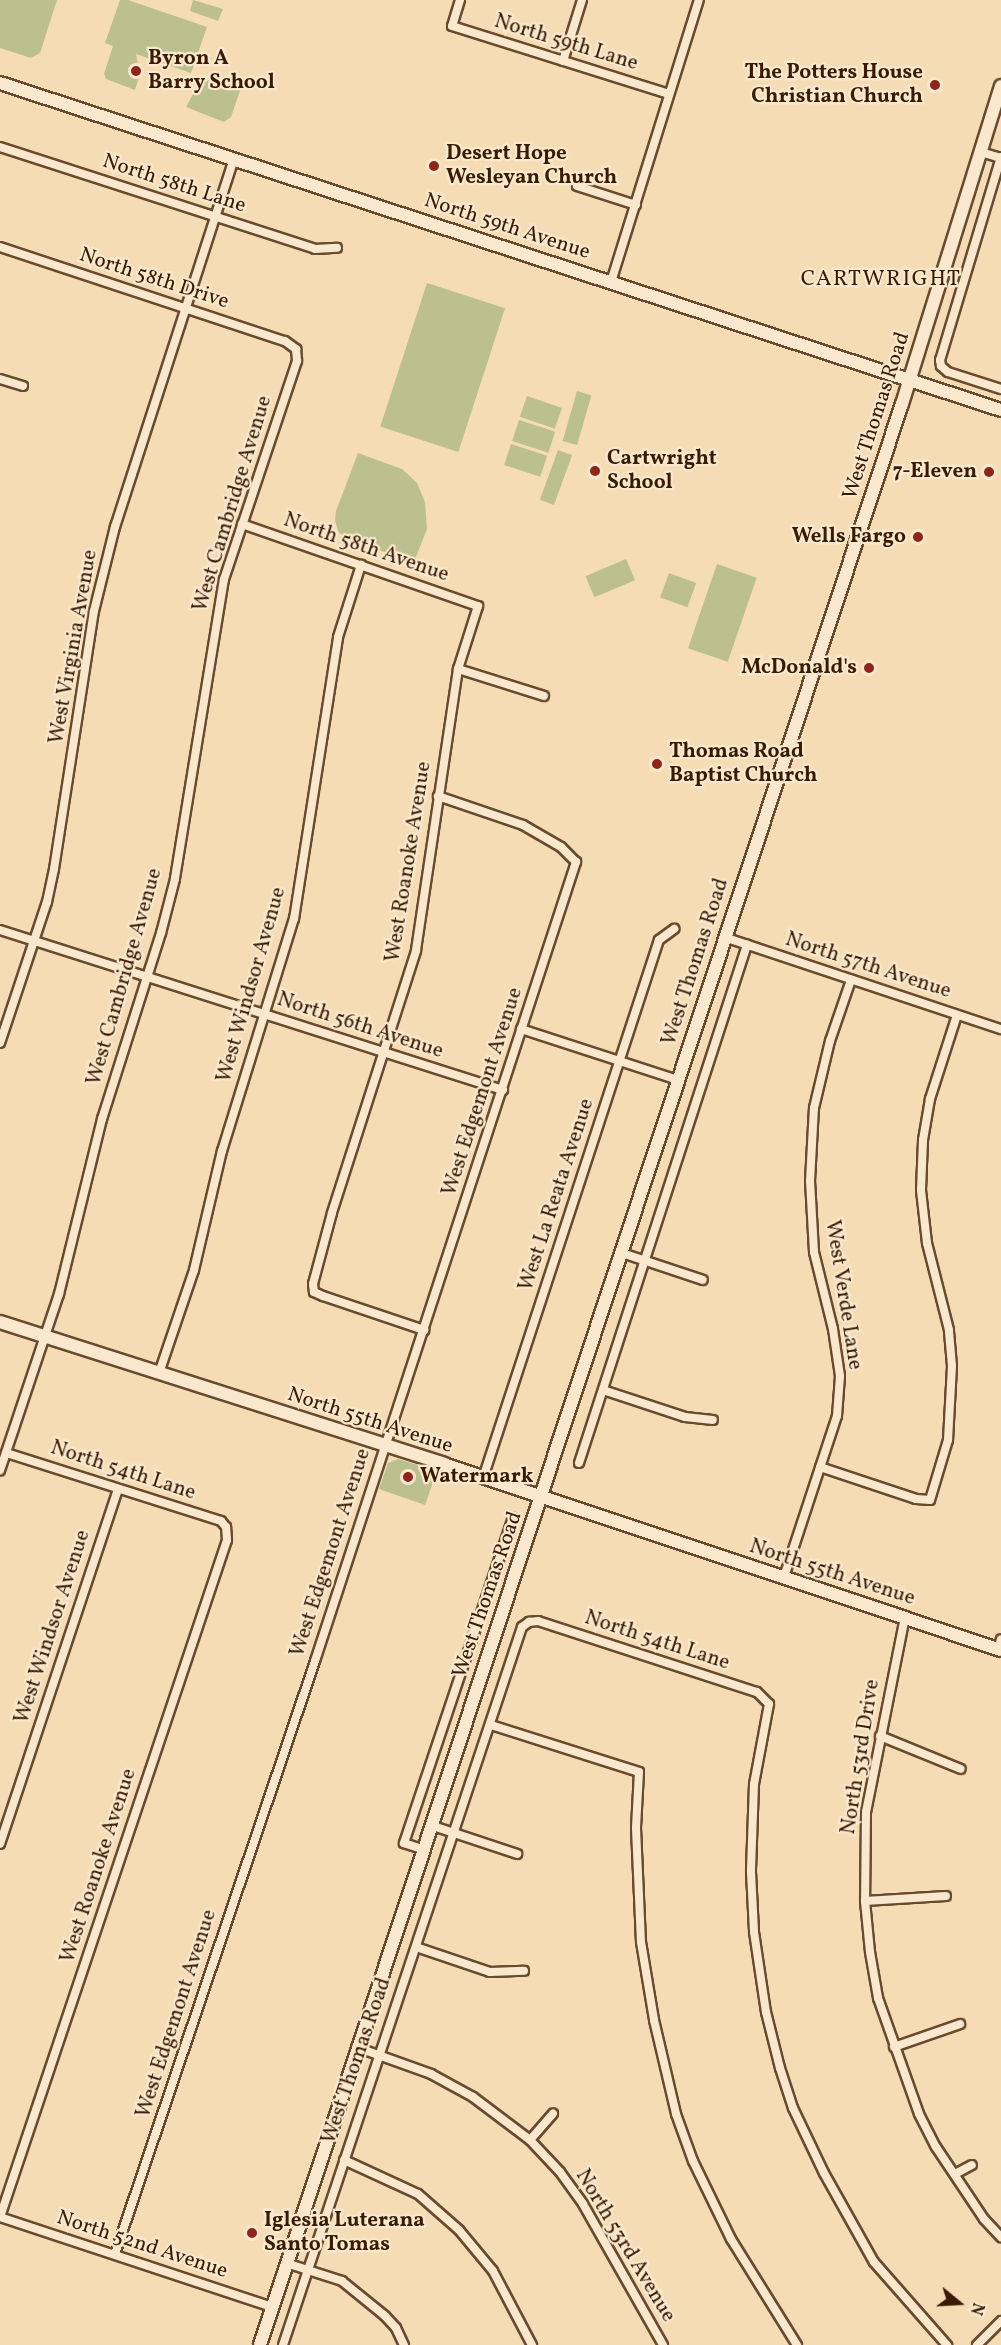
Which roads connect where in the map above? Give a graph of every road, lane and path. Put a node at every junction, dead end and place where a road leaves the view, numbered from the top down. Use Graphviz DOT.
graph roads {
  1 [pos="460,0"];
  2 [pos="582,0"];
  3 [pos="699,0"];
  4 [pos="563,61"];
  5 [pos="0,83"];
  6 [pos="1001,86"];
  7 [pos="669,94"];
  8 [pos="0,147"];
  9 [pos="981,153"];
  10 [pos="1001,158"];
  11 [pos="234,159"];
  12 [pos="577,186"];
  13 [pos="636,205"];
  14 [pos="215,216"];
  15 [pos="0,247"];
  16 [pos="337,248"];
  17 [pos="611,282"];
  18 [pos="186,308"];
  19 [pos="296,349"];
  20 [pos="0,379"];
  21 [pos="909,381"];
  22 [pos="23,386"];
  23 [pos="1001,389"];
  24 [pos="1001,410"];
  25 [pos="242,524"];
  26 [pos="361,566"];
  27 [pos="478,606"];
  28 [pos="458,669"];
  29 [pos="544,696"];
  30 [pos="438,796"];
  31 [pos="674,929"];
  32 [pos="0,930"];
  33 [pos="724,937"];
  34 [pos="34,941"];
  35 [pos="747,945"];
  36 [pos="148,977"];
  37 [pos="852,980"];
  38 [pos="266,1014"];
  39 [pos="957,1014"];
  40 [pos="521,1029"];
  41 [pos="1001,1029"];
  42 [pos="0,1043"];
  43 [pos="385,1053"];
  44 [pos="620,1061"];
  45 [pos="678,1080"];
  46 [pos="503,1090"];
  47 [pos="622,1253"];
  48 [pos="644,1261"];
  49 [pos="703,1280"];
  50 [pos="0,1322"];
  51 [pos="424,1329"];
  52 [pos="45,1336"];
  53 [pos="159,1374"];
  54 [pos="603,1390"];
  55 [pos="713,1420"];
  56 [pos="386,1446"];
  57 [pos="6,1453"];
  58 [pos="579,1463"];
  59 [pos="820,1467"];
  60 [pos="0,1470"];
  61 [pos="483,1478"];
  62 [pos="118,1490"];
  63 [pos="542,1497"];
  64 [pos="513,1518"];
  65 [pos="226,1527"];
  66 [pos="495,1571"];
  67 [pos="514,1577"];
  68 [pos="784,1577"];
  69 [pos="904,1617"];
  70 [pos="529,1622"];
  71 [pos="1000,1646"];
  72 [pos="491,1725"];
  73 [pos="880,1736"];
  74 [pos="962,1769"];
  75 [pos="430,1825"];
  76 [pos="454,1833"];
  77 [pos="0,1844"];
  78 [pos="422,1849"];
  79 [pos="517,1854"];
  80 [pos="946,1896"];
  81 [pos="865,1901"];
  82 [pos="416,1947"];
  83 [pos="524,1971"];
  84 [pos="960,2024"];
  85 [pos="894,2047"];
  86 [pos="357,2048"];
  87 [pos="379,2055"];
  88 [pos="553,2114"];
  89 [pos="530,2140"];
  90 [pos="344,2160"];
  91 [pos="972,2165"];
  92 [pos="955,2174"];
  93 [pos="0,2217"];
  94 [pos="1001,2237"];
  95 [pos="115,2254"];
  96 [pos="286,2262"];
  97 [pos="308,2270"];
  98 [pos="272,2307"];
  99 [pos="1001,2321"];
  100 [pos="260,2345"];
  101 [pos="283,2345"];
  102 [pos="405,2345"];
  103 [pos="532,2345"];
  104 [pos="663,2345"];
  105 [pos="797,2345"];
  106 [pos="947,2345"];
  107 [pos="977,2345"];
  1 -- 4 [label="street, North 59th Lane"];
  2 -- 4 [label="street"];
  3 -- 7 [label="street"];
  4 -- 7 [label="street, North 59th Lane"];
  5 -- 11 [label="main road, North 59th Avenue"];
  6 -- 9 [label="main road, West Thomas Road"];
  7 -- 13 [label="street"];
  8 -- 14 [label="street, North 58th Lane"];
  9 -- 10 [label="street"];
  9 -- 21 [label="main road, West Thomas Road"];
  10 -- 23 [label="street, West Thomas Road"];
  11 -- 14 [label="street, West Virginia Avenue"];
  11 -- 17 [label="main road, North 59th Avenue"];
  12 -- 13 [label="street"];
  13 -- 17 [label="street"];
  14 -- 16 [label="street, North 58th Lane"];
  14 -- 18 [label="street, West Virginia Avenue"];
  15 -- 18 [label="street, North 58th Drive"];
  17 -- 21 [label="main road, North 59th Avenue"];
  18 -- 19 [label="street, North 58th Drive"];
  18 -- 34 [label="street, West Virginia Avenue"];
  19 -- 25 [label="street, West Cambridge Avenue"];
  20 -- 22 [label="street"];
  21 -- 24 [label="main road, North 59th Avenue"];
  21 -- 33 [label="main road, West Thomas Road"];
  25 -- 26 [label="street, North 58th Avenue"];
  25 -- 36 [label="street, West Cambridge Avenue"];
  26 -- 27 [label="street, North 58th Avenue"];
  26 -- 38 [label="street, West Windsor Avenue"];
  27 -- 28 [label="street, West Roanoke Avenue"];
  28 -- 29 [label="street"];
  28 -- 30 [label="street, West Roanoke Avenue"];
  30 -- 40 [label="street, West Edgemont Avenue"];
  30 -- 43 [label="street, West Roanoke Avenue"];
  31 -- 44 [label="street, West La Reata Avenue"];
  32 -- 34 [label="street, North 56th Avenue"];
  33 -- 35 [label="street, North 57th Avenue"];
  33 -- 45 [label="main road, West Thomas Road"];
  34 -- 36 [label="street, North 56th Avenue"];
  34 -- 42 [label="street, West Virginia Avenue"];
  35 -- 37 [label="street, North 57th Avenue"];
  35 -- 48 [label="street, West Thomas Road"];
  36 -- 38 [label="street, North 56th Avenue"];
  36 -- 52 [label="street, West Cambridge Avenue"];
  37 -- 39 [label="street, North 57th Avenue"];
  37 -- 59 [label="street, West Verde Lane"];
  38 -- 43 [label="street, North 56th Avenue"];
  38 -- 53 [label="street, West Windsor Avenue"];
  39 -- 41 [label="street, North 57th Avenue"];
  39 -- 59 [label="street"];
  40 -- 44 [label="street"];
  40 -- 46 [label="street, West Edgemont Avenue"];
  43 -- 46 [label="street, North 56th Avenue"];
  43 -- 51 [label="street, West Roanoke Avenue"];
  44 -- 45 [label="street"];
  44 -- 61 [label="street, West La Reata Avenue"];
  45 -- 47 [label="main road, West Thomas Road"];
  46 -- 51 [label="street, West Edgemont Avenue"];
  47 -- 48 [label="street"];
  47 -- 63 [label="main road, West Thomas Road"];
  48 -- 49 [label="street"];
  48 -- 54 [label="street, West Thomas Road"];
  50 -- 52 [label="main road, North 55th Avenue"];
  51 -- 56 [label="street, West Edgemont Avenue"];
  52 -- 53 [label="main road, North 55th Avenue"];
  52 -- 57 [label="street, West Cambridge Avenue"];
  53 -- 56 [label="main road, North 55th Avenue"];
  54 -- 55 [label="street"];
  54 -- 58 [label="street, West Thomas Road"];
  56 -- 61 [label="main road, North 55th Avenue"];
  56 -- 95 [label="street, West Edgemont Avenue"];
  57 -- 60 [label="street, West Cambridge Avenue"];
  57 -- 62 [label="street, North 54th Lane"];
  59 -- 68 [label="street, West Verde Lane"];
  61 -- 63 [label="main road, North 55th Avenue"];
  62 -- 65 [label="street, North 54th Lane"];
  62 -- 77 [label="street, West Windsor Avenue"];
  63 -- 67 [label="main road, West Thomas Road"];
  63 -- 68 [label="main road, North 55th Avenue"];
  64 -- 66 [label="street, West Thomas Road"];
  65 -- 93 [label="street, West Roanoke Avenue"];
  66 -- 67 [label="street"];
  66 -- 78 [label="street, West Thomas Road"];
  67 -- 75 [label="main road, West Thomas Road"];
  68 -- 69 [label="main road, North 55th Avenue"];
  69 -- 71 [label="main road, North 55th Avenue"];
  69 -- 73 [label="street, North 53rd Drive"];
  70 -- 72 [label="street, West Thomas Road"];
  70 -- 106 [label="street, North 54th Lane"];
  72 -- 76 [label="street, West Thomas Road"];
  72 -- 105 [label="street"];
  73 -- 74 [label="street"];
  73 -- 81 [label="street, North 53rd Drive"];
  75 -- 76 [label="street"];
  75 -- 78 [label="main road, West Thomas Road"];
  76 -- 79 [label="street"];
  76 -- 82 [label="street, West Thomas Road"];
  78 -- 86 [label="main road, West Thomas Road"];
  80 -- 81 [label="street"];
  81 -- 85 [label="street, North 53rd Drive"];
  82 -- 83 [label="street"];
  82 -- 87 [label="street, West Thomas Road"];
  84 -- 85 [label="street"];
  85 -- 92 [label="street, North 53rd Drive"];
  86 -- 87 [label="street, North 53rd Avenue"];
  86 -- 96 [label="main road, West Thomas Road"];
  87 -- 89 [label="street, North 53rd Avenue"];
  87 -- 90 [label="street, West Thomas Road"];
  88 -- 89 [label="street"];
  89 -- 104 [label="street, North 53rd Avenue"];
  90 -- 97 [label="street, West Thomas Road"];
  90 -- 103 [label="street"];
  91 -- 92 [label="street"];
  92 -- 94 [label="street, North 53rd Drive"];
  93 -- 95 [label="street, North 52nd Avenue"];
  95 -- 98 [label="street, North 52nd Avenue"];
  96 -- 97 [label="street"];
  96 -- 98 [label="main road, West Thomas Road"];
  97 -- 101 [label="street, West Thomas Road"];
  97 -- 102 [label="street"];
  98 -- 100 [label="main road, West Thomas Road"];
  99 -- 107 [label="street"];
}
